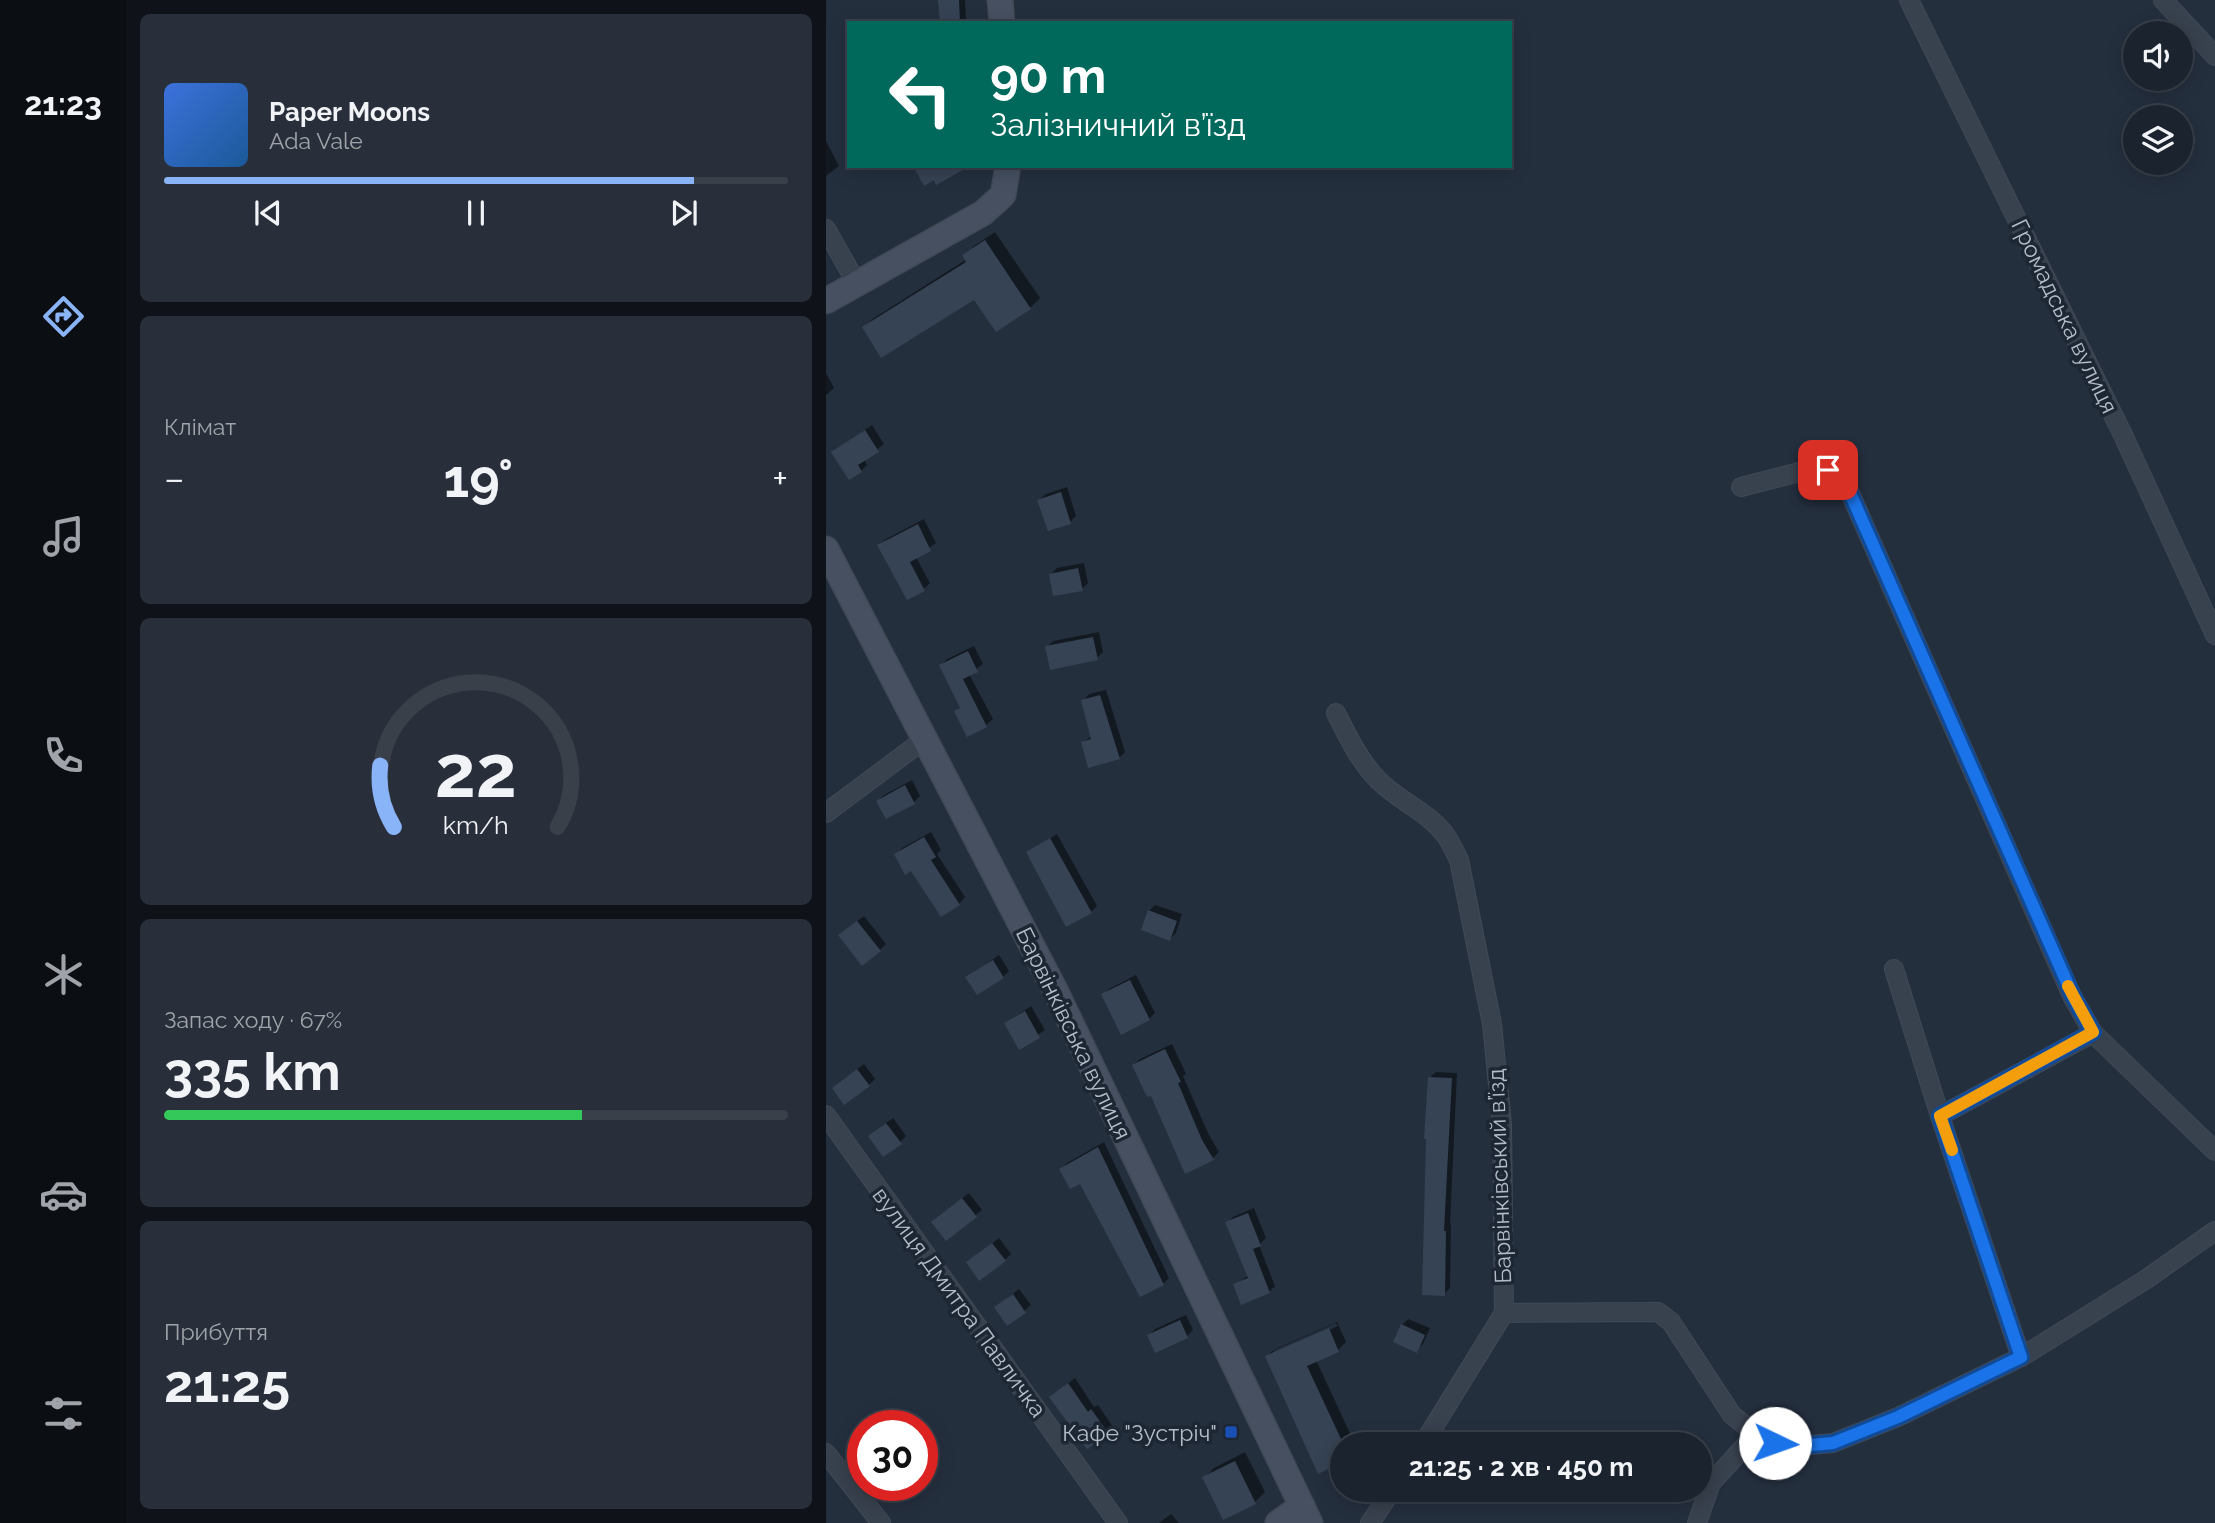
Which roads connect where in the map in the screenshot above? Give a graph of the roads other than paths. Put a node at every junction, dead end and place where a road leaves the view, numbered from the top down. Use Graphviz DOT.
graph roads {
  1 [pos="1000,0"];
  2 [pos="1909,0"];
  3 [pos="2163,0"];
  4 [pos="1002,21"];
  5 [pos="2215,56"];
  6 [pos="1008,168"];
  7 [pos="826,229"];
  8 [pos="857,284"];
  9 [pos="826,301"];
  10 [pos="1741,487"];
  11 [pos="826,549"];
  12 [pos="2215,635"];
  13 [pos="1336,713"];
  14 [pos="925,739"];
  15 [pos="826,813"];
  16 [pos="1894,970"];
  17 [pos="2093,1032"];
  18 [pos="826,1115"];
  19 [pos="1940,1116"];
  20 [pos="2215,1151"];
  21 [pos="2215,1231"];
  22 [pos="1504,1313"];
  23 [pos="2021,1357"];
  24 [pos="1430,1432"];
  25 [pos="1756,1434"];
  26 [pos="826,1453"];
  27 [pos="1384,1502"];
  28 [pos="1306,1514"];
  29 [pos="881,1523"];
  30 [pos="1118,1523"];
  31 [pos="1278,1523"];
  32 [pos="1370,1523"];
  33 [pos="1697,1523"];
  1 -- 4 [label="street"];
  2 -- 12 [label="street, Громадська вулиця"];
  3 -- 5 [label="street"];
  6 -- 8 [label="street"];
  7 -- 8 [label="street"];
  8 -- 9 [label="street"];
  10 -- 17 [label="street"];
  11 -- 14 [label="street, Барвінківська вулиця"];
  13 -- 22 [label="street, Барвінківський в’їзд"];
  14 -- 15 [label="street"];
  14 -- 28 [label="street, Барвінківська вулиця"];
  16 -- 19 [label="street"];
  17 -- 19 [label="street"];
  17 -- 20 [label="street"];
  18 -- 30 [label="street, вулиця Дмитра Павличка"];
  19 -- 23 [label="street"];
  21 -- 23 [label="street"];
  22 -- 24 [label="street, Барвінківський в’їзд"];
  22 -- 25 [label="street, Барвінківський в’їзд"];
  23 -- 25 [label="street"];
  25 -- 33 [label="street"];
  26 -- 29 [label="street"];
  27 -- 32 [label="street"];
  28 -- 31 [label="street"];
}
